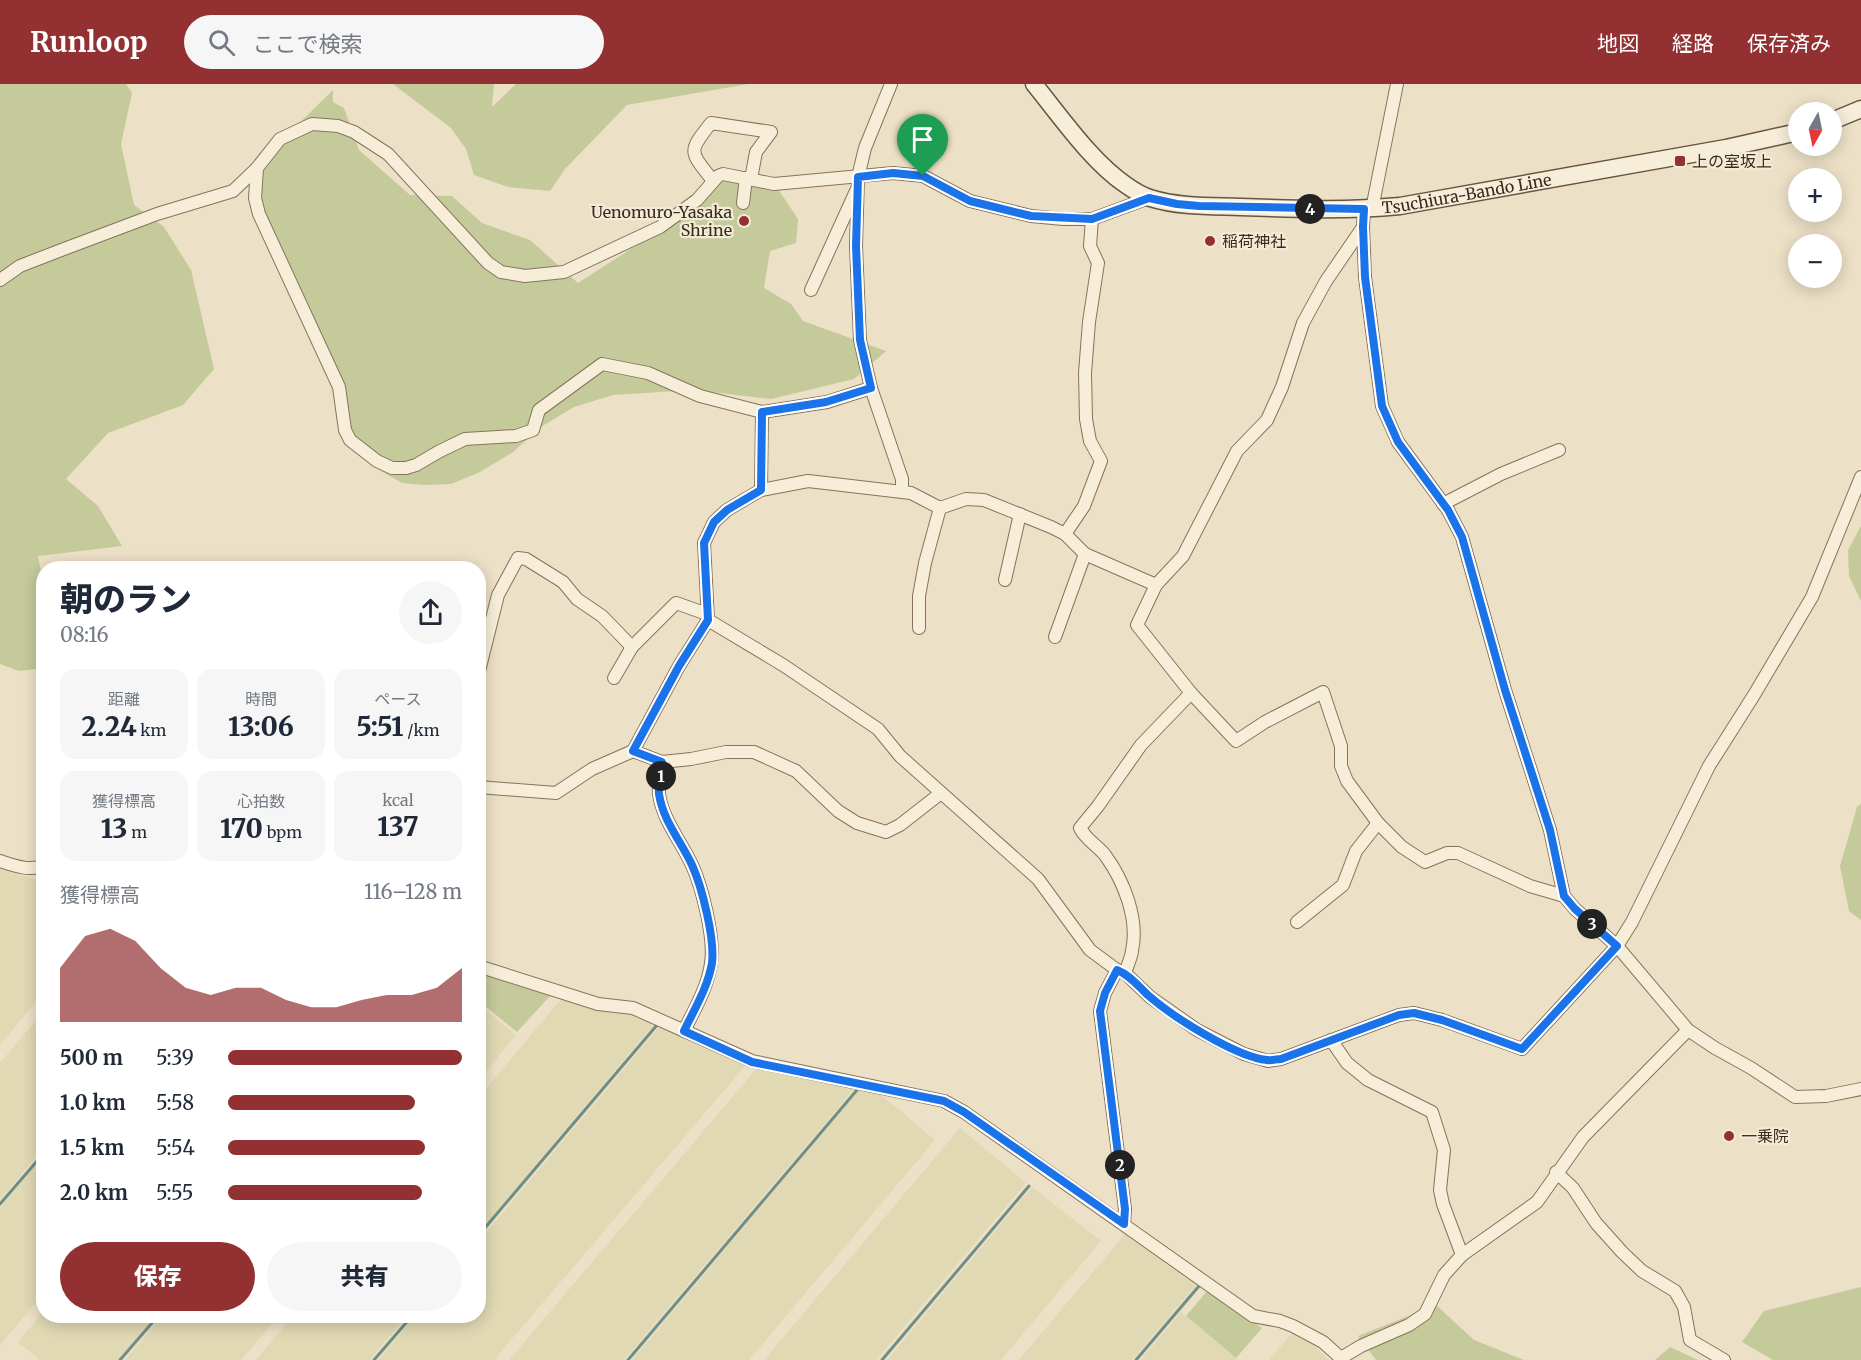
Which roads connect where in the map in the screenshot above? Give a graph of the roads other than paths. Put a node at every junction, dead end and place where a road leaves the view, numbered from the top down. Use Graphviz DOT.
graph roads {
  1 [pos="891,84"];
  2 [pos="1034,84"];
  3 [pos="1397,84"];
  4 [pos="1861,109"];
  5 [pos="1842,117"];
  6 [pos="1788,134"];
  7 [pos="257,168"];
  8 [pos="749,178"];
  9 [pos="713,181"];
  10 [pos="858,182"];
  11 [pos="1149,198"];
  12 [pos="743,203"];
  13 [pos="1368,209"];
  14 [pos="1092,219"];
  15 [pos="1363,227"];
  16 [pos="0,280"];
  17 [pos="811,290"];
  18 [pos="871,388"];
  19 [pos="762,412"];
  20 [pos="1559,450"];
  21 [pos="1861,477"];
  22 [pos="761,490"];
  23 [pos="902,492"];
  24 [pos="1443,504"];
  25 [pos="940,508"];
  26 [pos="1020,514"];
  27 [pos="1065,534"];
  28 [pos="1085,554"];
  29 [pos="1005,580"];
  30 [pos="1156,585"];
  31 [pos="708,617"];
  32 [pos="919,628"];
  33 [pos="1055,637"];
  34 [pos="486,643"];
  35 [pos="632,647"];
  36 [pos="614,678"];
  37 [pos="1191,693"];
  38 [pos="633,751"];
  39 [pos="662,762"];
  40 [pos="486,788"];
  41 [pos="941,793"];
  42 [pos="1378,824"];
  43 [pos="0,861"];
  44 [pos="36,868"];
  45 [pos="1564,896"];
  46 [pos="1297,922"];
  47 [pos="1617,946"];
  48 [pos="486,969"];
  49 [pos="1121,972"];
  50 [pos="1688,1030"];
  51 [pos="684,1031"];
  52 [pos="1331,1040"];
  53 [pos="1861,1089"];
  54 [pos="1556,1172"];
  55 [pos="1124,1224"];
  56 [pos="1462,1255"];
  57 [pos="1342,1359"];
  58 [pos="1724,1360"];
  1 -- 10 [label="street"];
  2 -- 11 [label="main road, Tsuchiura-Bando Line"];
  3 -- 13 [label="street"];
  4 -- 5 [label="main road"];
  6 -- 13 [label="main road, Tsuchiura-Bando Line"];
  7 -- 9 [label="street"];
  7 -- 16 [label="street"];
  7 -- 19 [label="street"];
  8 -- 9 [label="street"];
  8 -- 9 [label="street"];
  8 -- 10 [label="street"];
  8 -- 12 [label="street"];
  10 -- 14 [label="street"];
  10 -- 17 [label="street"];
  10 -- 18 [label="street"];
  11 -- 13 [label="main road, Tsuchiura-Bando Line"];
  11 -- 14 [label="street"];
  13 -- 15 [label="street"];
  14 -- 27 [label="street"];
  15 -- 24 [label="street"];
  15 -- 30 [label="street"];
  18 -- 19 [label="street"];
  18 -- 23 [label="street"];
  19 -- 22 [label="street"];
  20 -- 24 [label="street"];
  21 -- 47 [label="street"];
  22 -- 23 [label="street"];
  22 -- 31 [label="street"];
  23 -- 25 [label="street"];
  24 -- 45 [label="street"];
  25 -- 26 [label="street"];
  25 -- 32 [label="street"];
  26 -- 27 [label="street"];
  26 -- 29 [label="street"];
  27 -- 28 [label="street"];
  28 -- 30 [label="street"];
  28 -- 33 [label="street"];
  30 -- 37 [label="street"];
  31 -- 35 [label="street"];
  31 -- 38 [label="street"];
  31 -- 41 [label="street"];
  34 -- 35 [label="street"];
  35 -- 36 [label="street"];
  37 -- 42 [label="street"];
  37 -- 49 [label="street"];
  38 -- 39 [label="street"];
  38 -- 40 [label="street"];
  39 -- 41 [label="street"];
  39 -- 51 [label="street"];
  41 -- 49 [label="street"];
  42 -- 45 [label="street"];
  42 -- 46 [label="street"];
  43 -- 44 [label="street"];
  45 -- 47 [label="street"];
  47 -- 50 [label="street"];
  47 -- 52 [label="street"];
  48 -- 51 [label="street"];
  49 -- 52 [label="street"];
  49 -- 55 [label="street"];
  50 -- 53 [label="street"];
  50 -- 54 [label="street"];
  51 -- 55 [label="street"];
  52 -- 56 [label="street"];
  54 -- 56 [label="street"];
  54 -- 58 [label="street"];
  55 -- 57 [label="street"];
  56 -- 57 [label="street"];
}
